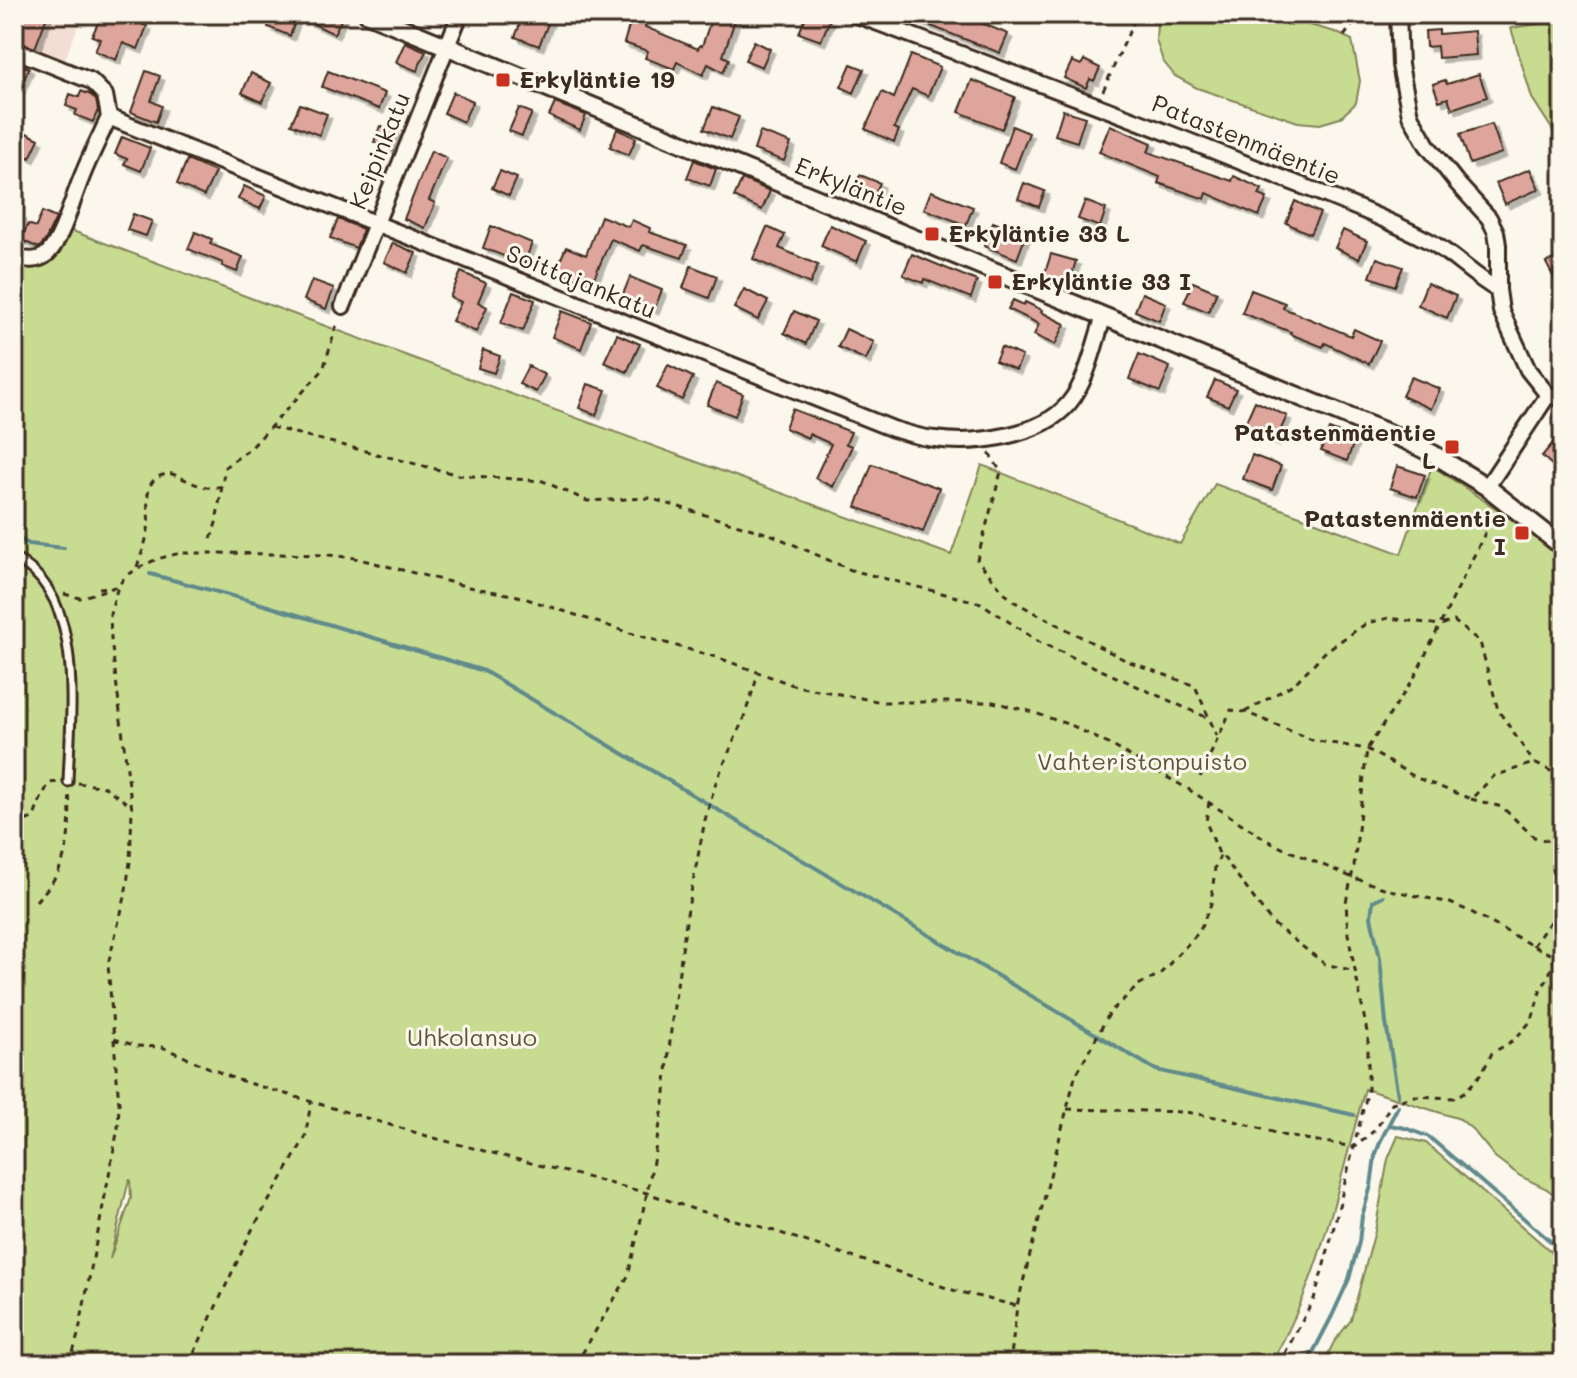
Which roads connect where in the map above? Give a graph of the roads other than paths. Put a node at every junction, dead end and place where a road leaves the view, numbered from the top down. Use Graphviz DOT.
graph roads {
  1 [pos="368,14"];
  2 [pos="460,14"];
  3 [pos="854,14"];
  4 [pos="1398,14"];
  5 [pos="448,46"];
  6 [pos="14,50"];
  7 [pos="109,117"];
  8 [pos="374,224"];
  9 [pos="14,256"];
  10 [pos="1498,290"];
  11 [pos="343,306"];
  12 [pos="1104,316"];
  13 [pos="1556,397"];
  14 [pos="1487,487"];
  15 [pos="1563,547"];
  16 [pos="14,558"];
  17 [pos="68,782"];
  1 -- 5 [label="street, Erkyläntie"];
  2 -- 5 [label="street, Keipinkatu"];
  3 -- 10 [label="street, Patastenmäentie"];
  4 -- 10 [label="street"];
  5 -- 8 [label="street, Keipinkatu"];
  5 -- 12 [label="street, Erkyläntie"];
  6 -- 7 [label="street"];
  7 -- 8 [label="street, Soittajankatu"];
  7 -- 9 [label="street"];
  8 -- 11 [label="street, Keipinkatu"];
  8 -- 12 [label="street, Soittajankatu"];
  10 -- 13 [label="street"];
  12 -- 14 [label="street, Erkyläntie"];
  13 -- 14 [label="street"];
  14 -- 15 [label="street, Erkyläntie"];
  16 -- 17 [label="lane"];
}
